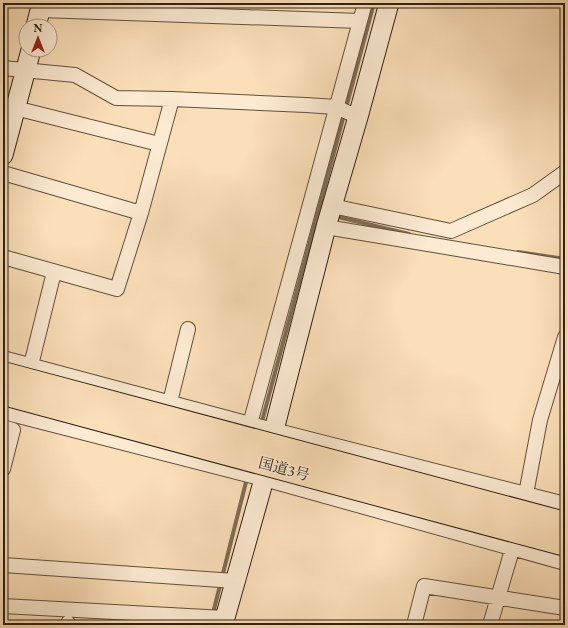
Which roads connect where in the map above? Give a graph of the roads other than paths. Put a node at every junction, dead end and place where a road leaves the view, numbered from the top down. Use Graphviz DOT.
graph roads {
  1 [pos="365,3"];
  2 [pos="389,3"];
  3 [pos="39,13"];
  4 [pos="360,21"];
  5 [pos="29,58"];
  6 [pos="3,68"];
  7 [pos="26,70"];
  8 [pos="172,99"];
  9 [pos="336,107"];
  10 [pos="15,108"];
  11 [pos="358,117"];
  12 [pos="159,144"];
  13 [pos="3,155"];
  14 [pos="565,172"];
  15 [pos="3,173"];
  16 [pos="332,206"];
  17 [pos="141,213"];
  18 [pos="326,227"];
  19 [pos="3,257"];
  20 [pos="565,267"];
  21 [pos="54,272"];
  22 [pos="188,329"];
  23 [pos="565,337"];
  24 [pos="3,358"];
  25 [pos="31,365"];
  26 [pos="3,373"];
  27 [pos="3,394"];
  28 [pos="170,402"];
  29 [pos="3,412"];
  30 [pos="250,424"];
  31 [pos="3,427"];
  32 [pos="274,430"];
  33 [pos="3,469"];
  34 [pos="264,479"];
  35 [pos="526,494"];
  36 [pos="565,504"];
  37 [pos="565,523"];
  38 [pos="565,545"];
  39 [pos="512,550"];
  40 [pos="565,563"];
  41 [pos="3,565"];
  42 [pos="235,581"];
  43 [pos="498,597"];
  44 [pos="3,606"];
  45 [pos="565,608"];
  46 [pos="224,622"];
  47 [pos="414,625"];
  48 [pos="490,625"];
  1 -- 4 [label="street"];
  2 -- 11 [label="street"];
  3 -- 4 [label="street"];
  4 -- 9 [label="street"];
  5 -- 7 [label="street"];
  6 -- 7 [label="street"];
  7 -- 8 [label="street"];
  7 -- 10 [label="street"];
  8 -- 9 [label="street"];
  8 -- 12 [label="street"];
  9 -- 11 [label="street"];
  9 -- 30 [label="street"];
  10 -- 12 [label="street"];
  10 -- 13 [label="street"];
  11 -- 16 [label="street"];
  12 -- 17 [label="street"];
  14 -- 16 [label="street"];
  15 -- 17 [label="street"];
  16 -- 18 [label="street"];
  17 -- 21 [label="street"];
  18 -- 20 [label="street"];
  18 -- 32 [label="street"];
  19 -- 21 [label="street"];
  21 -- 25 [label="street"];
  22 -- 28 [label="street"];
  23 -- 35 [label="street"];
  24 -- 25 [label="street"];
  25 -- 28 [label="street"];
  26 -- 37 [label="highway, 国道3号, bridge"];
  27 -- 38 [label="highway, 国道3号, bridge"];
  28 -- 30 [label="street"];
  29 -- 34 [label="street"];
  30 -- 32 [label="street"];
  31 -- 33 [label="street"];
  32 -- 34 [label="street"];
  32 -- 35 [label="street"];
  34 -- 39 [label="street"];
  34 -- 42 [label="street"];
  35 -- 36 [label="street"];
  39 -- 40 [label="street"];
  39 -- 43 [label="street"];
  41 -- 42 [label="street"];
  42 -- 46 [label="street"];
  43 -- 45 [label="street"];
  43 -- 47 [label="street"];
  43 -- 48 [label="street"];
  44 -- 46 [label="street"];
}
